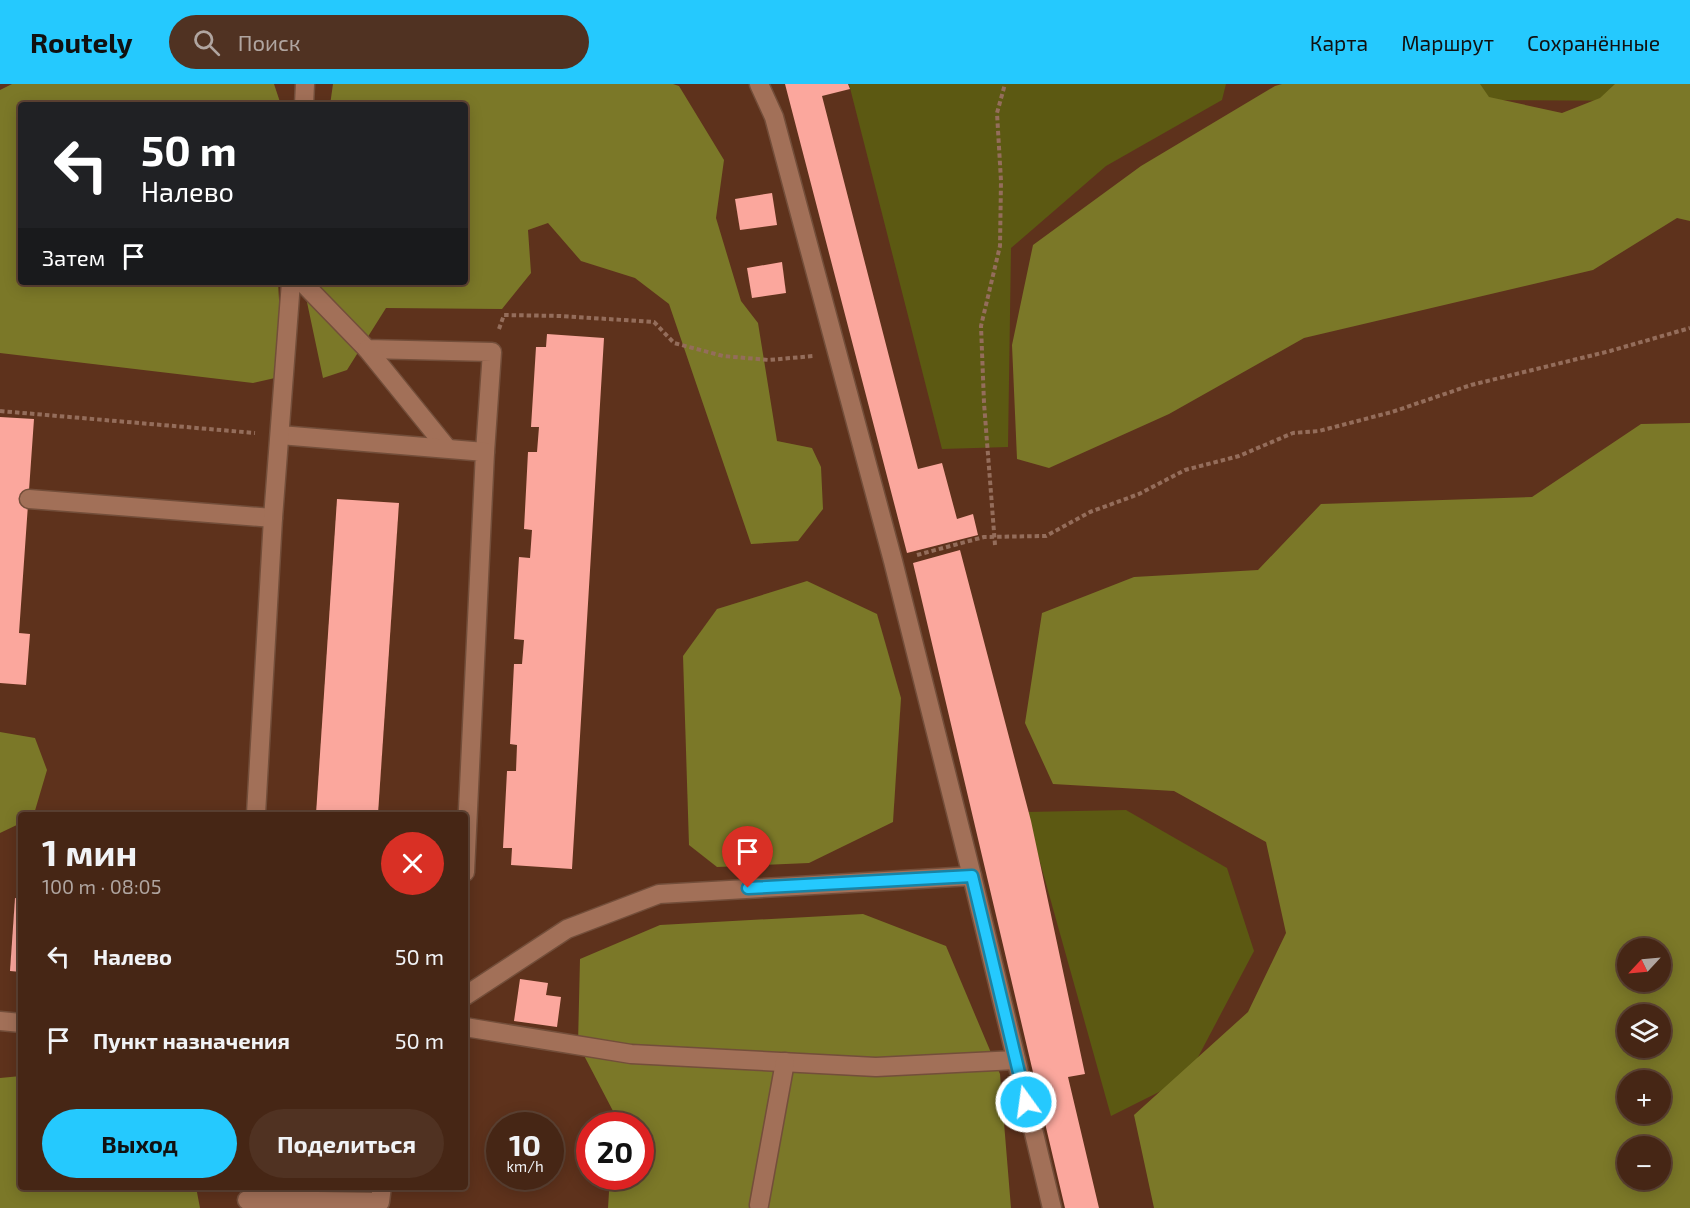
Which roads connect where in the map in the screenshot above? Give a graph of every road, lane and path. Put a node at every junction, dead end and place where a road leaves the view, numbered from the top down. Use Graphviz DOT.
graph roads {
  1 [pos="305,84"];
  2 [pos="759,84"];
  3 [pos="1005,84"];
  4 [pos="304,102"];
  5 [pos="291,285"];
  6 [pos="305,285"];
  7 [pos="1690,328"];
  8 [pos="367,349"];
  9 [pos="492,352"];
  10 [pos="837,353"];
  11 [pos="0,411"];
  12 [pos="280,435"];
  13 [pos="447,448"];
  14 [pos="485,452"];
  15 [pos="28,499"];
  16 [pos="273,518"];
  17 [pos="995,537"];
  18 [pos="995,545"];
  19 [pos="893,561"];
  20 [pos="256,812"];
  21 [pos="468,812"];
  22 [pos="972,876"];
  23 [pos="468,994"];
  24 [pos="0,1022"];
  25 [pos="18,1023"];
  26 [pos="468,1027"];
  27 [pos="1016,1060"];
  28 [pos="785,1062"];
  29 [pos="382,1190"];
  30 [pos="247,1198"];
  31 [pos="759,1205"];
  32 [pos="1052,1208"];
  1 -- 4 [label="lane"];
  2 -- 10 [label="lane"];
  3 -- 17 [label="path"];
  5 -- 12 [label="lane"];
  6 -- 8 [label="lane"];
  7 -- 17 [label="path"];
  8 -- 9 [label="lane"];
  8 -- 13 [label="lane"];
  9 -- 10 [label="path"];
  9 -- 14 [label="lane"];
  10 -- 19 [label="lane"];
  11 -- 12 [label="path"];
  12 -- 13 [label="lane"];
  12 -- 16 [label="lane"];
  13 -- 14 [label="lane"];
  14 -- 21 [label="lane"];
  15 -- 16 [label="lane"];
  16 -- 20 [label="lane"];
  17 -- 18 [label="path"];
  17 -- 19 [label="path"];
  19 -- 22 [label="lane"];
  22 -- 23 [label="lane"];
  22 -- 27 [label="lane"];
  24 -- 25 [label="lane"];
  26 -- 28 [label="lane"];
  27 -- 28 [label="lane"];
  27 -- 32 [label="lane"];
  28 -- 31 [label="lane"];
  29 -- 30 [label="lane"];
}
